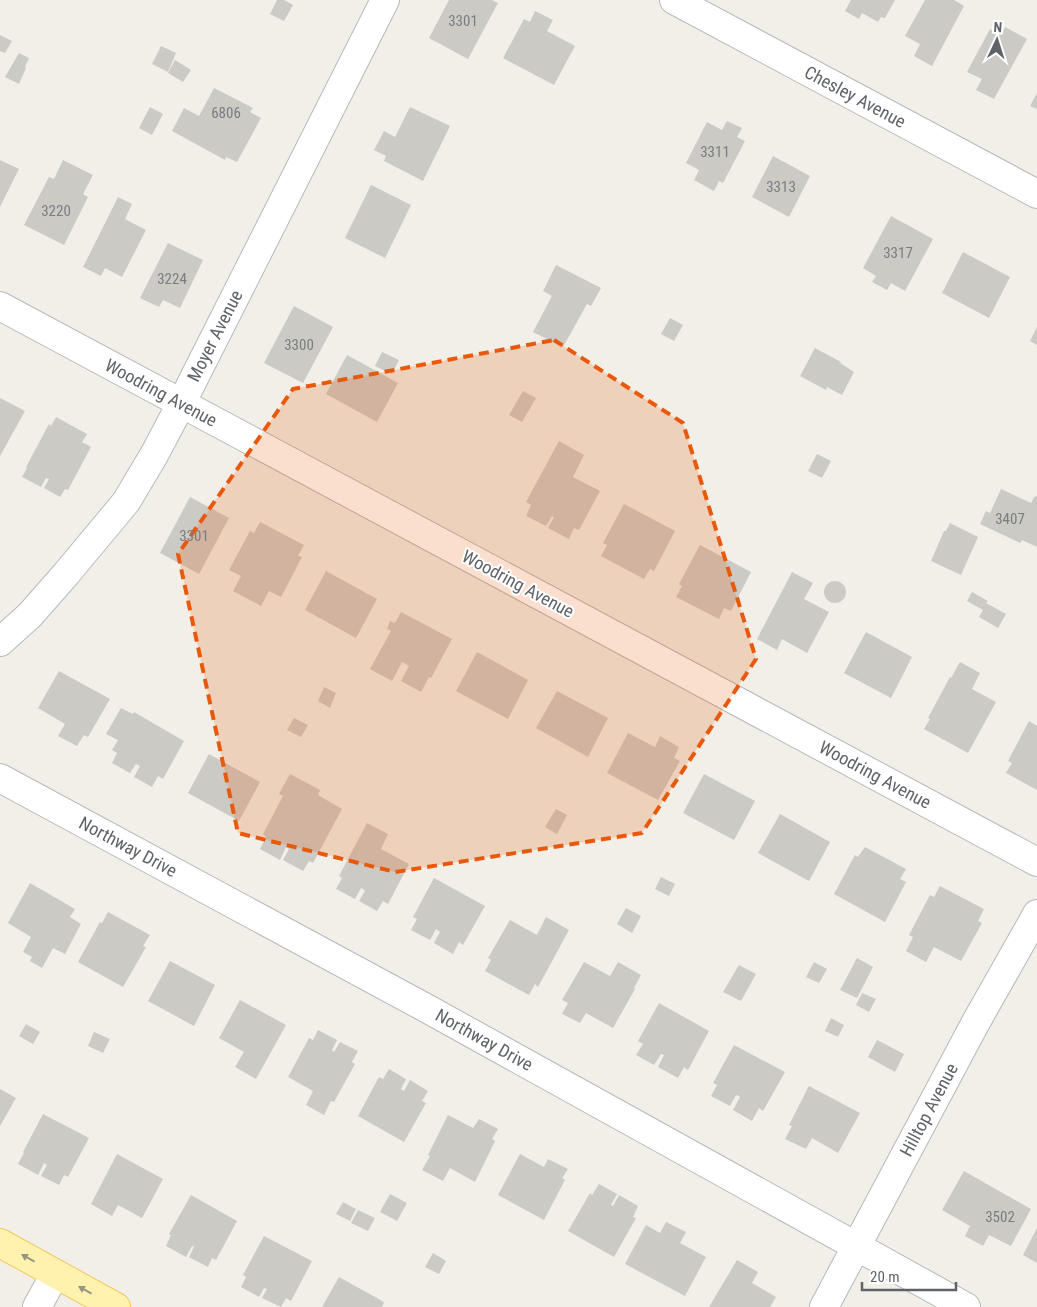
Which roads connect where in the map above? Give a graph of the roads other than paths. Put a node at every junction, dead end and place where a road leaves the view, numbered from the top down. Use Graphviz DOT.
graph roads {
  1 [pos="385,0"];
  2 [pos="674,0"];
  3 [pos="1037,194"];
  4 [pos="0,306"];
  5 [pos="181,404"];
  6 [pos="0,642"];
  7 [pos="0,778"];
  8 [pos="1037,862"];
  9 [pos="1037,914"];
  10 [pos="0,1243"];
  11 [pos="857,1246"];
  12 [pos="55,1274"];
  13 [pos="37,1307"];
  14 [pos="116,1307"];
  15 [pos="824,1307"];
  16 [pos="966,1307"];
  1 -- 5 [label="street, Moyer Avenue"];
  2 -- 3 [label="street, Chesley Avenue"];
  4 -- 5 [label="street, Woodring Avenue"];
  5 -- 6 [label="street, Moyer Avenue"];
  5 -- 8 [label="street, Woodring Avenue"];
  7 -- 11 [label="street, Northway Drive"];
  9 -- 11 [label="street, Hilltop Avenue"];
  12 -- 10 [label="main road, one-way"];
  11 -- 15 [label="street, Hilltop Avenue"];
  11 -- 16 [label="street, Northway Drive"];
  12 -- 13 [label="street"];
  14 -- 12 [label="main road, one-way"];
}
